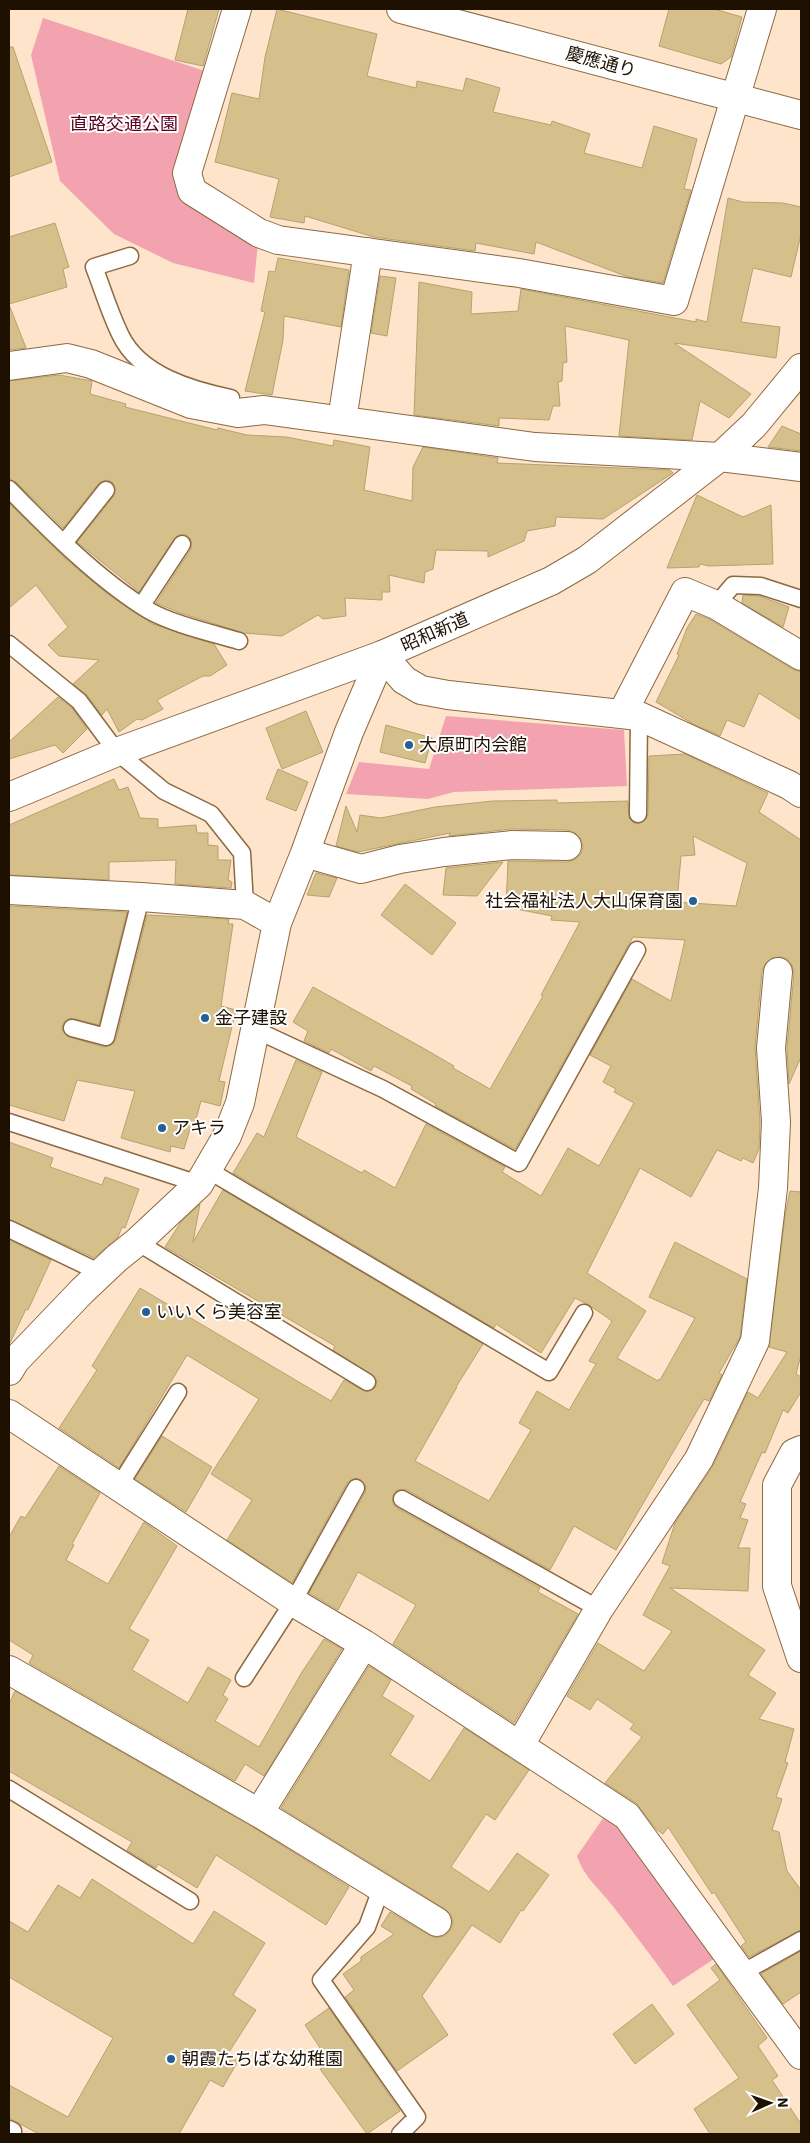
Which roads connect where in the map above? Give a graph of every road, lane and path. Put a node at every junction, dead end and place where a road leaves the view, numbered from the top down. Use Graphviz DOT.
graph roads {
  1 [pos="237,9"];
  2 [pos="401,9"];
  3 [pos="762,9"];
  4 [pos="736,98"];
  5 [pos="801,115"];
  6 [pos="368,252"];
  7 [pos="130,256"];
  8 [pos="9,366"];
  9 [pos="801,368"];
  10 [pos="264,410"];
  11 [pos="342,420"];
  12 [pos="720,457"];
  13 [pos="801,467"];
  14 [pos="9,489"];
  15 [pos="106,490"];
  16 [pos="64,543"];
  17 [pos="182,544"];
  18 [pos="801,599"];
  19 [pos="142,605"];
  20 [pos="716,605"];
  21 [pos="239,641"];
  22 [pos="9,644"];
  23 [pos="382,655"];
  24 [pos="801,656"];
  25 [pos="631,715"];
  26 [pos="116,752"];
  27 [pos="801,793"];
  28 [pos="9,797"];
  29 [pos="638,814"];
  30 [pos="567,846"];
  31 [pos="305,853"];
  32 [pos="9,890"];
  33 [pos="141,897"];
  34 [pos="245,905"];
  35 [pos="277,923"];
  36 [pos="637,950"];
  37 [pos="778,972"];
  38 [pos="72,1028"];
  39 [pos="256,1030"];
  40 [pos="9,1122"];
  41 [pos="203,1177"];
  42 [pos="9,1229"];
  43 [pos="137,1242"];
  44 [pos="101,1273"];
  45 [pos="584,1313"];
  46 [pos="11,1364"];
  47 [pos="367,1382"];
  48 [pos="178,1392"];
  49 [pos="9,1414"];
  50 [pos="801,1450"];
  51 [pos="119,1486"];
  52 [pos="356,1488"];
  53 [pos="402,1499"];
  54 [pos="293,1602"];
  55 [pos="599,1609"];
  56 [pos="364,1644"];
  57 [pos="801,1658"];
  58 [pos="9,1670"];
  59 [pos="244,1678"];
  60 [pos="520,1744"];
  61 [pos="9,1789"];
  62 [pos="259,1813"];
  63 [pos="380,1889"];
  64 [pos="190,1902"];
  65 [pos="437,1922"];
  66 [pos="801,1940"];
  67 [pos="742,1973"];
  68 [pos="801,2055"];
  69 [pos="9,2129"];
  70 [pos="12,2134"];
  71 [pos="400,2134"];
  1 -- 6 [label="street"];
  2 -- 4 [label="street, 慶應通り"];
  3 -- 4 [label="street"];
  4 -- 5 [label="street, 慶應通り"];
  4 -- 6 [label="street"];
  6 -- 11 [label="street"];
  7 -- 10 [label="lane"];
  8 -- 10 [label="street"];
  9 -- 12 [label="street, 昭和新道"];
  10 -- 11 [label="street"];
  11 -- 12 [label="street"];
  12 -- 13 [label="street"];
  12 -- 23 [label="street, 昭和新道"];
  14 -- 16 [label="lane"];
  15 -- 16 [label="lane"];
  16 -- 19 [label="lane"];
  17 -- 19 [label="lane"];
  18 -- 20 [label="lane"];
  19 -- 21 [label="lane"];
  20 -- 24 [label="street"];
  20 -- 25 [label="street"];
  22 -- 26 [label="lane"];
  23 -- 25 [label="street"];
  23 -- 26 [label="street, 昭和新道"];
  23 -- 31 [label="street"];
  25 -- 27 [label="street"];
  25 -- 29 [label="lane"];
  26 -- 28 [label="street, 昭和新道"];
  26 -- 34 [label="lane"];
  30 -- 31 [label="street"];
  31 -- 35 [label="street"];
  32 -- 33 [label="street"];
  33 -- 34 [label="street"];
  33 -- 38 [label="lane"];
  34 -- 35 [label="street"];
  35 -- 39 [label="street"];
  36 -- 39 [label="lane"];
  37 -- 55 [label="street"];
  39 -- 41 [label="street"];
  40 -- 41 [label="lane"];
  41 -- 43 [label="street"];
  41 -- 45 [label="lane"];
  42 -- 44 [label="lane"];
  43 -- 44 [label="street"];
  43 -- 47 [label="lane"];
  44 -- 46 [label="street"];
  48 -- 51 [label="lane"];
  49 -- 51 [label="street"];
  50 -- 57 [label="street"];
  51 -- 54 [label="street"];
  52 -- 54 [label="lane"];
  53 -- 55 [label="lane"];
  54 -- 56 [label="street"];
  54 -- 59 [label="lane"];
  55 -- 60 [label="street"];
  56 -- 60 [label="street"];
  56 -- 62 [label="street"];
  58 -- 62 [label="street"];
  60 -- 67 [label="street"];
  61 -- 64 [label="lane"];
  62 -- 63 [label="street"];
  63 -- 65 [label="street"];
  63 -- 71 [label="lane"];
  66 -- 67 [label="lane"];
  67 -- 68 [label="street"];
  69 -- 70 [label="lane"];
}
